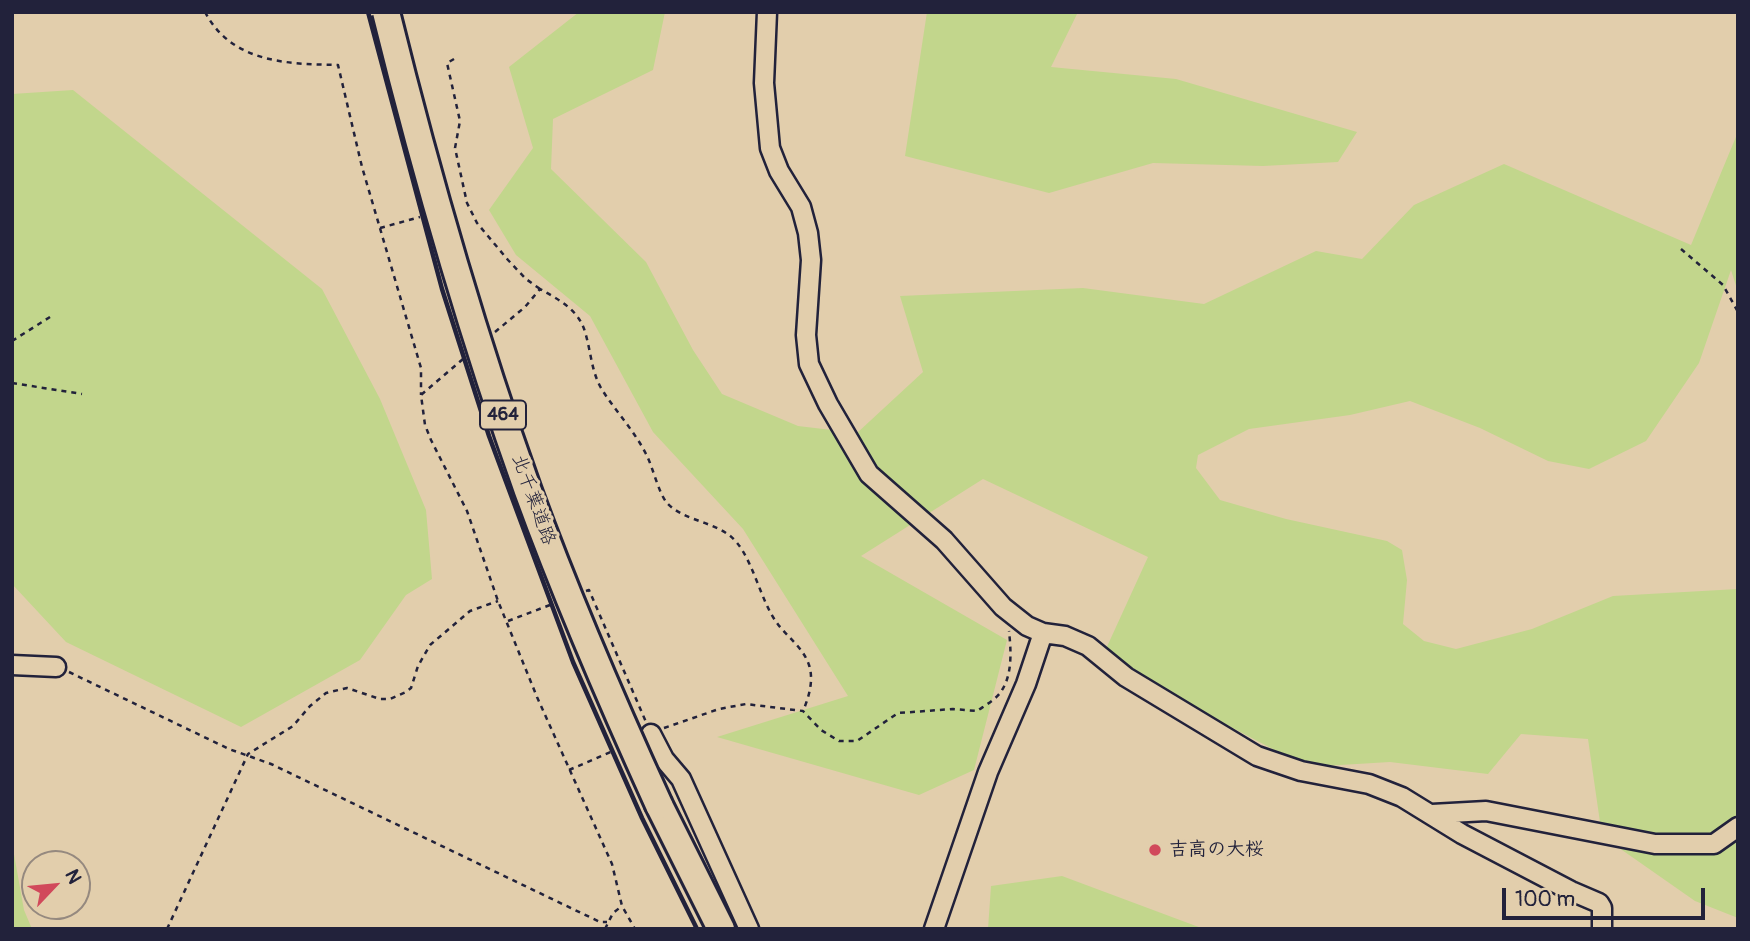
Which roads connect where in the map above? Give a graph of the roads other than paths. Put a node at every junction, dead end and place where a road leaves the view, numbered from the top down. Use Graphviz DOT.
graph roads {
  1 [pos="386,12"];
  2 [pos="767,12"];
  3 [pos="1043,633"];
  4 [pos="12,665"];
  5 [pos="56,667"];
  6 [pos="651,734"];
  7 [pos="1431,814"];
  8 [pos="1738,828"];
  9 [pos="721,929"];
  10 [pos="749,929"];
  11 [pos="934,929"];
  12 [pos="1602,929"];
  1 -- 9 [label="highway, 北千葉道路 / 464, bridge"];
  2 -- 3 [label="street"];
  3 -- 7 [label="street"];
  3 -- 11 [label="street"];
  4 -- 5 [label="street"];
  6 -- 10 [label="street"];
  7 -- 8 [label="street"];
  7 -- 12 [label="street"];
}
